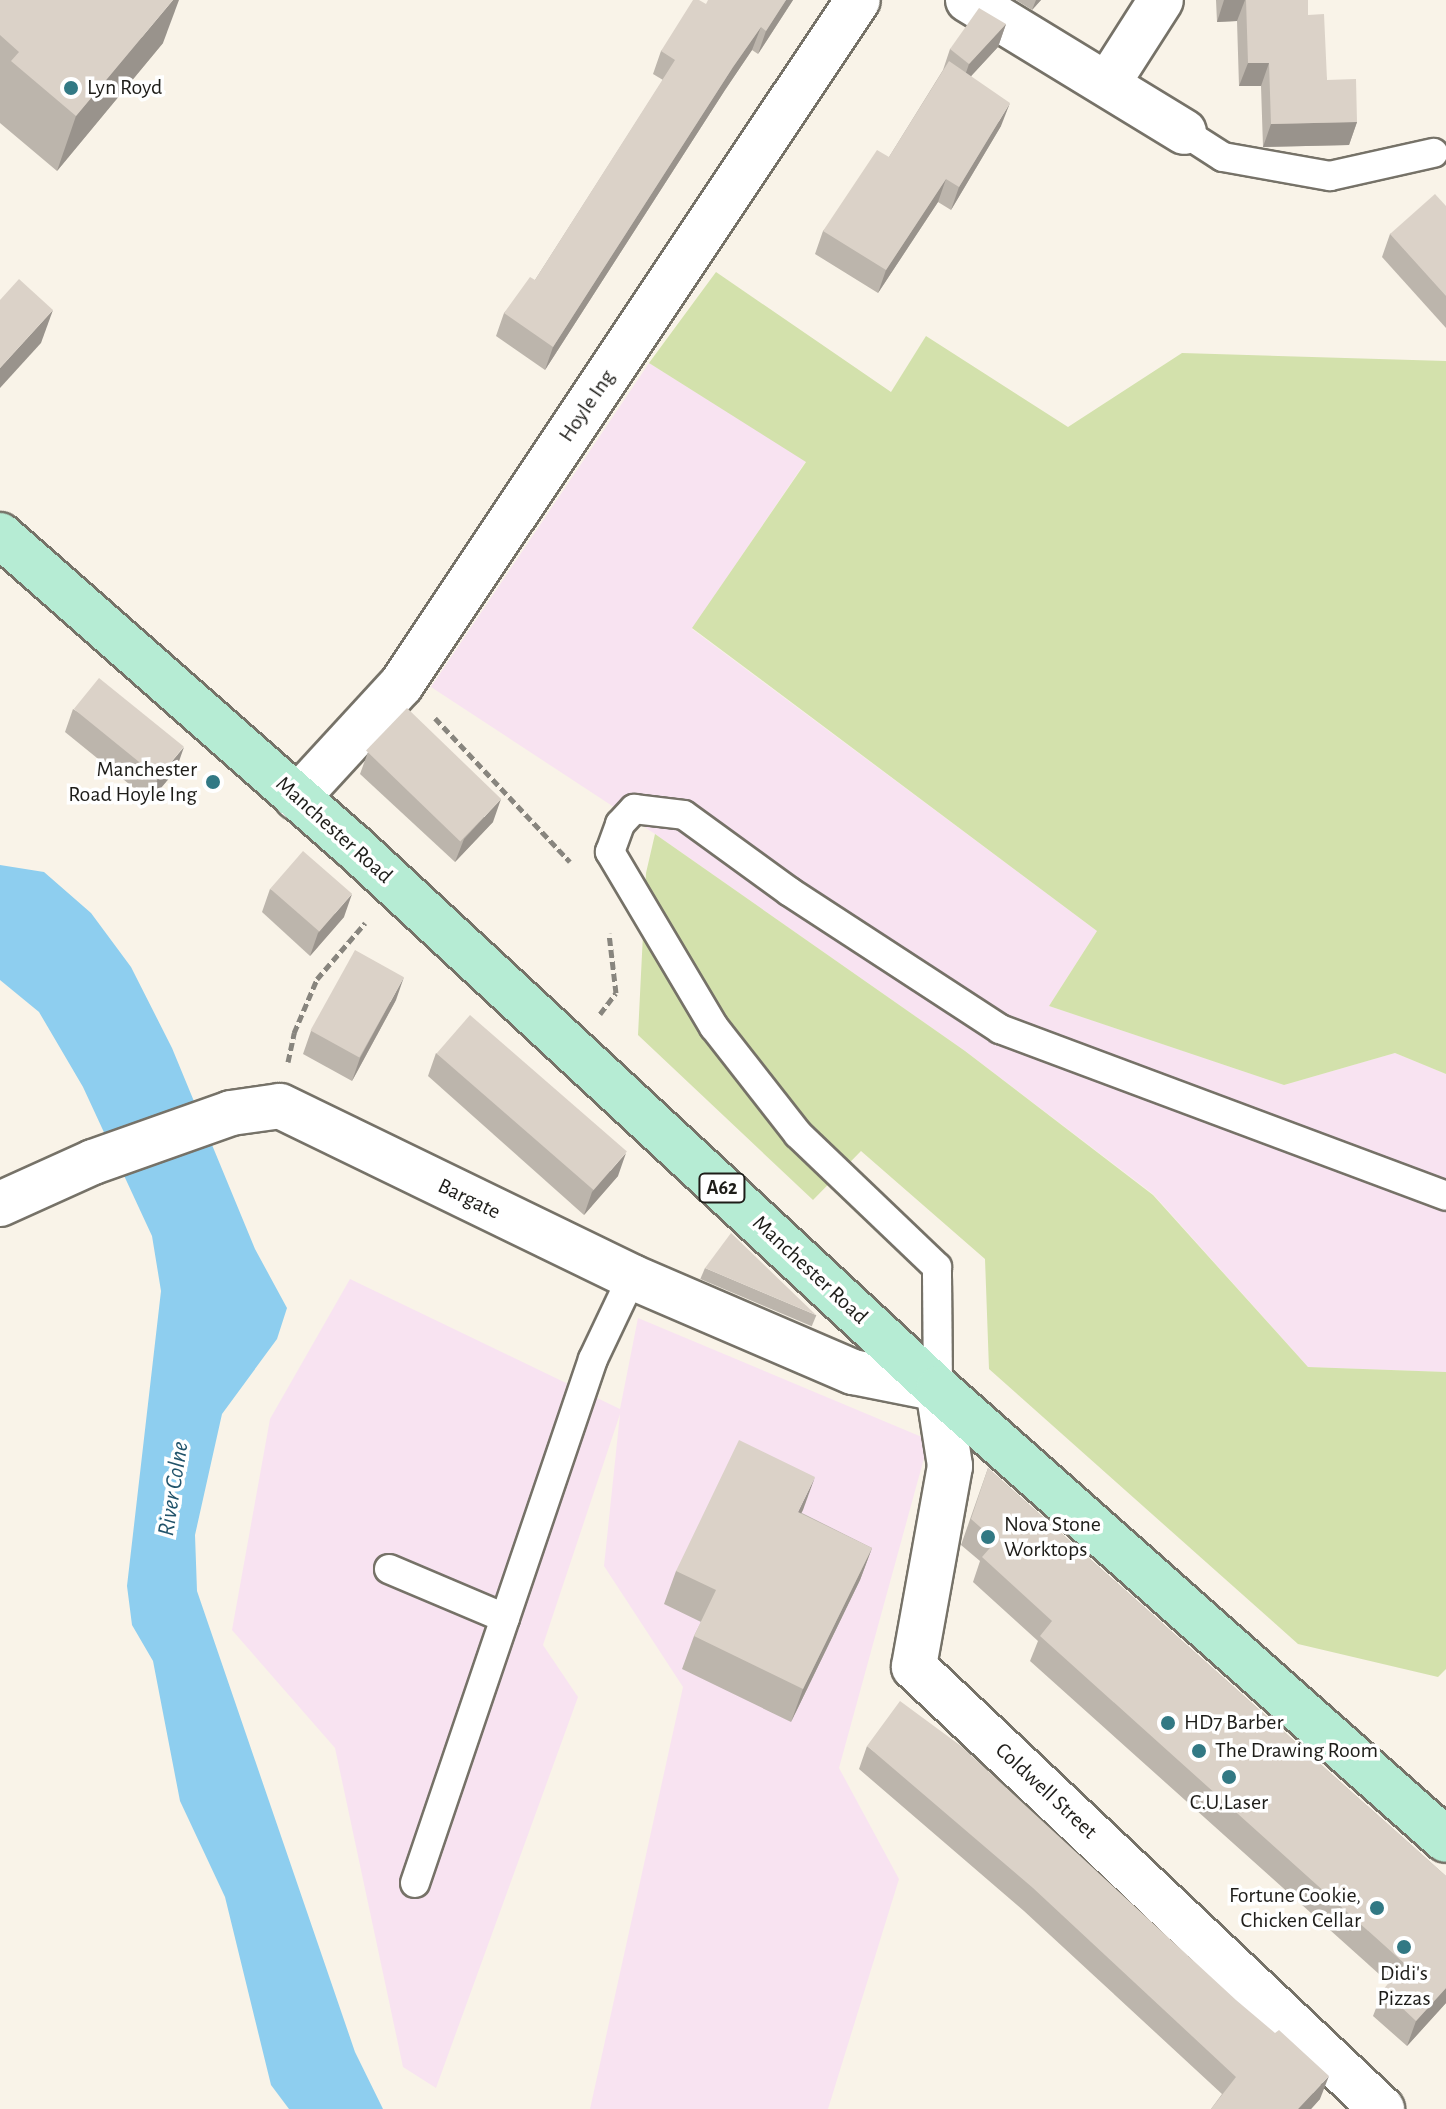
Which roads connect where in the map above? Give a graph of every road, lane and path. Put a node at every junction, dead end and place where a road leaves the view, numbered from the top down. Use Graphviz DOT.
graph roads {
  1 [pos="858,0"];
  2 [pos="968,0"];
  3 [pos="1161,0"];
  4 [pos="1108,83"];
  5 [pos="1184,132"];
  6 [pos="1433,153"];
  7 [pos="0,535"];
  8 [pos="401,685"];
  9 [pos="297,798"];
  10 [pos="575,866"];
  11 [pos="396,886"];
  12 [pos="609,930"];
  13 [pos="573,1050"];
  14 [pos="280,1106"];
  15 [pos="1446,1196"];
  16 [pos="0,1204"];
  17 [pos="632,1277"];
  18 [pos="938,1389"];
  19 [pos="389,1569"];
  20 [pos="505,1618"];
  21 [pos="1446,1840"];
  22 [pos="415,1883"];
  23 [pos="1382,2109"];
  1 -- 8 [label="street, Hoyle Ing"];
  2 -- 4 [label="street"];
  3 -- 4 [label="street"];
  4 -- 5 [label="street"];
  5 -- 6 [label="lane"];
  7 -- 9 [label="main road, Manchester Road / A62"];
  8 -- 9 [label="street, Hoyle Ing"];
  8 -- 10 [label="path"];
  9 -- 11 [label="main road, Manchester Road / A62"];
  11 -- 13 [label="main road, Manchester Road / A62"];
  11 -- 14 [label="path"];
  12 -- 13 [label="path"];
  13 -- 18 [label="main road, Manchester Road / A62"];
  14 -- 16 [label="street"];
  14 -- 17 [label="street, Bargate"];
  15 -- 18 [label="lane"];
  17 -- 18 [label="street, Bargate"];
  17 -- 20 [label="lane"];
  18 -- 21 [label="main road, Manchester Road / A62"];
  18 -- 23 [label="street, Coldwell Street"];
  19 -- 20 [label="lane"];
  20 -- 22 [label="lane"];
}
